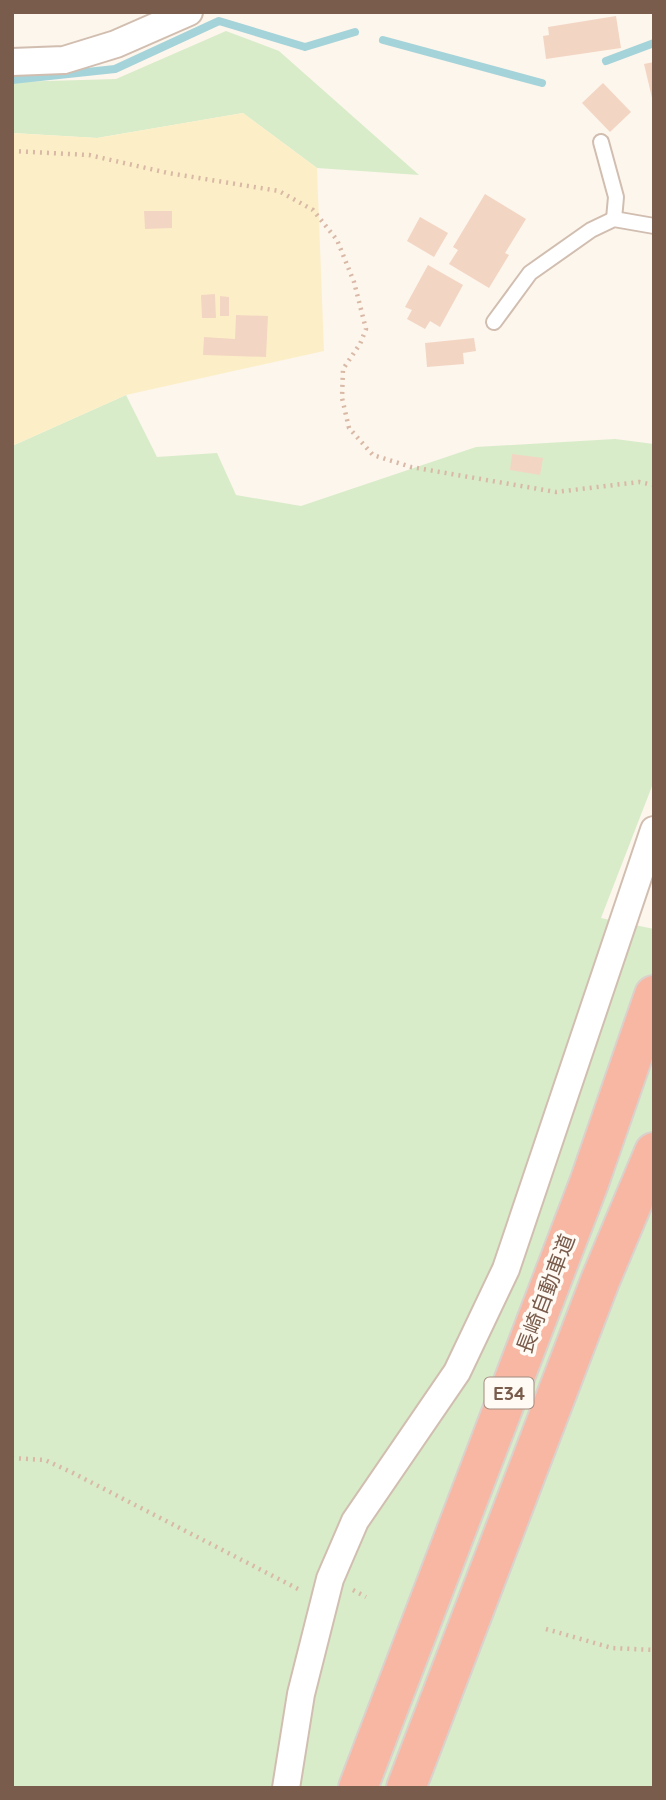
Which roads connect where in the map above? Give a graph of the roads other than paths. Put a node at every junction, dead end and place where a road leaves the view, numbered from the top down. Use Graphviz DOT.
graph roads {
  1 [pos="188,12"];
  2 [pos="12,62"];
  3 [pos="601,142"];
  4 [pos="614,219"];
  5 [pos="654,226"];
  6 [pos="494,322"];
  7 [pos="654,830"];
  8 [pos="654,995"];
  9 [pos="654,1152"];
  10 [pos="286,1788"];
  11 [pos="358,1788"];
  12 [pos="406,1788"];
  1 -- 2 [label="street"];
  3 -- 4 [label="lane"];
  4 -- 5 [label="lane"];
  4 -- 6 [label="lane"];
  7 -- 10 [label="street"];
  8 -- 11 [label="highway, 長崎自動車道 / E34"];
  9 -- 12 [label="highway, E34"];
}
